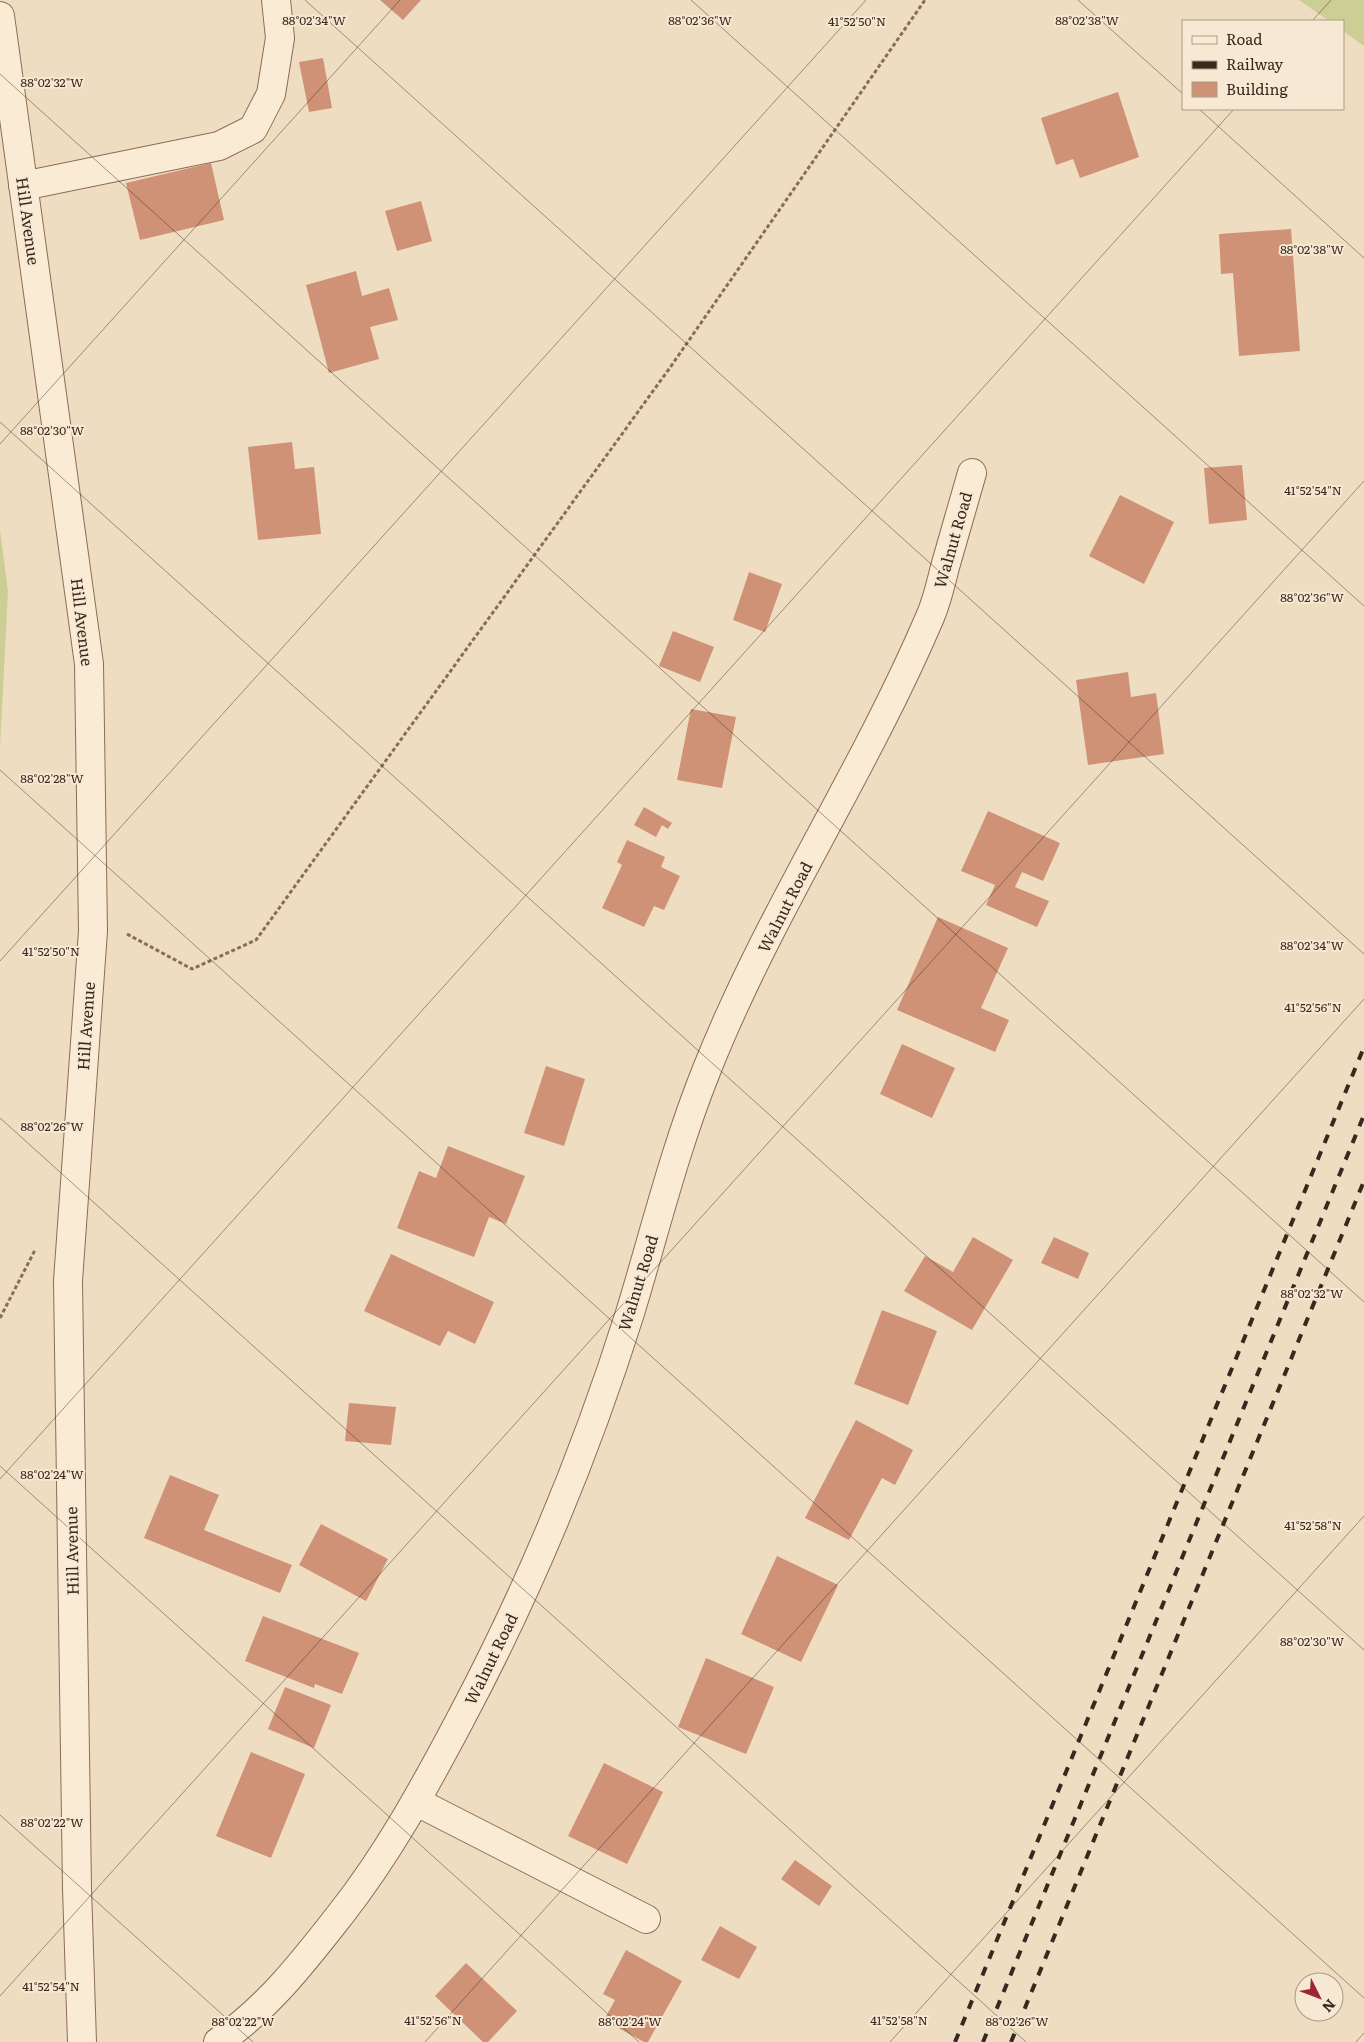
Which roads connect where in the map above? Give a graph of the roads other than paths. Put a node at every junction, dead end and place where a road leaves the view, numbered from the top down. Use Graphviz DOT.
graph roads {
  1 [pos="276,0"];
  2 [pos="0,16"];
  3 [pos="23,186"];
  4 [pos="972,473"];
  5 [pos="417,1802"];
  6 [pos="646,1919"];
  7 [pos="82,2042"];
  8 [pos="218,2042"];
  1 -- 3 [label="street"];
  2 -- 3 [label="street, Hill Avenue"];
  3 -- 7 [label="street, Hill Avenue"];
  4 -- 5 [label="street, Walnut Road"];
  5 -- 6 [label="street"];
  5 -- 8 [label="street, Walnut Road"];
}
